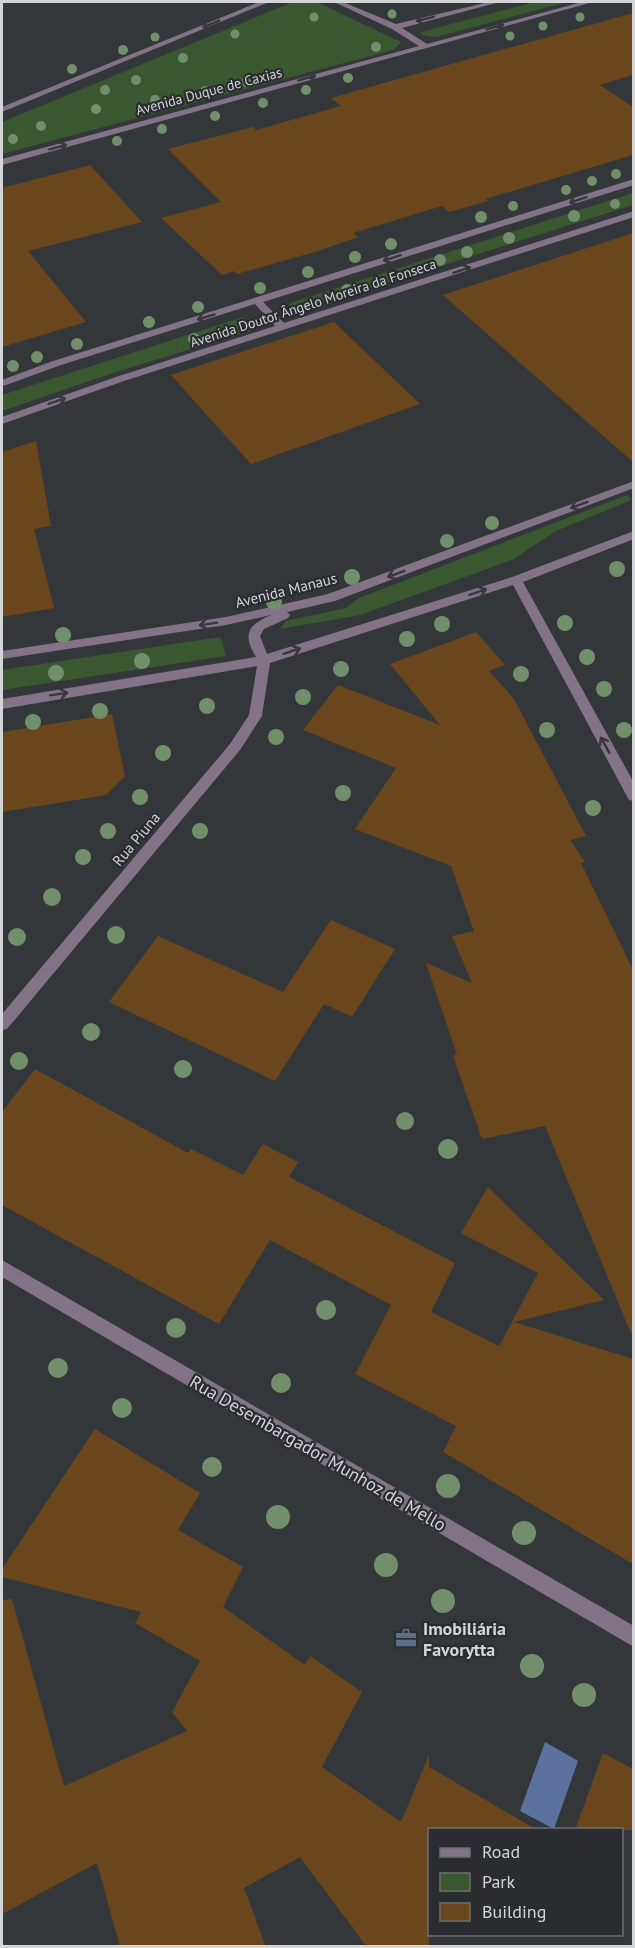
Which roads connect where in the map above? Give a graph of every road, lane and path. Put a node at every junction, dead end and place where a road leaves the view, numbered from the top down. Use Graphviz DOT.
graph roads {
  1 [pos="265,2"];
  2 [pos="338,2"];
  3 [pos="496,2"];
  4 [pos="589,2"];
  5 [pos="394,27"];
  6 [pos="424,45"];
  7 [pos="2,110"];
  8 [pos="2,162"];
  9 [pos="633,182"];
  10 [pos="633,214"];
  11 [pos="257,301"];
  12 [pos="282,327"];
  13 [pos="2,383"];
  14 [pos="2,421"];
  15 [pos="633,484"];
  16 [pos="633,535"];
  17 [pos="516,580"];
  18 [pos="331,598"];
  19 [pos="2,655"];
  20 [pos="264,660"];
  21 [pos="2,704"];
  22 [pos="633,796"];
  23 [pos="2,1024"];
  24 [pos="2,1268"];
  25 [pos="633,1637"];
  1 -- 7 [label="street, one-way"];
  2 -- 5 [label="street"];
  3 -- 5 [label="street, one-way"];
  6 -- 4 [label="street, Avenida Duque de Caxias, one-way"];
  5 -- 6 [label="street"];
  8 -- 6 [label="street, Avenida Duque de Caxias, one-way"];
  9 -- 11 [label="street, Avenida Doutor Ângelo Moreira da Fonseca, one-way"];
  12 -- 10 [label="street, Avenida Doutor Ângelo Moreira da Fonseca, one-way"];
  11 -- 12 [label="street"];
  11 -- 13 [label="street, Avenida Doutor Ângelo Moreira da Fonseca, one-way"];
  14 -- 12 [label="street, Avenida Doutor Ângelo Moreira da Fonseca, one-way"];
  15 -- 18 [label="street, Avenida Manaus, one-way"];
  16 -- 17 [label="street"];
  20 -- 17 [label="street, one-way"];
  22 -- 17 [label="street, one-way"];
  18 -- 19 [label="street, Avenida Manaus, one-way"];
  18 -- 20 [label="street"];
  21 -- 20 [label="street, one-way"];
  20 -- 23 [label="street, Rua Piuna"];
  24 -- 25 [label="street, Rua Desembargador Munhoz de Mello"];
}
